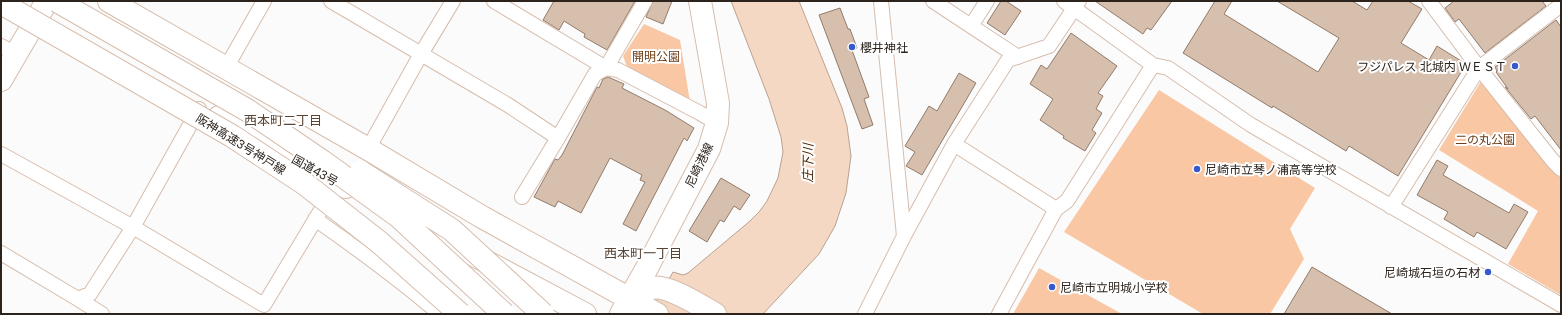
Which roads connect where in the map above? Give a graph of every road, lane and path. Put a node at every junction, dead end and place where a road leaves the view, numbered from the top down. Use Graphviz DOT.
graph roads {
  1 [pos="5,1"];
  2 [pos="57,1"];
  3 [pos="109,1"];
  4 [pos="264,1"];
  5 [pos="331,1"];
  6 [pos="452,1"];
  7 [pos="494,1"];
  8 [pos="645,1"];
  9 [pos="700,1"];
  10 [pos="882,1"];
  11 [pos="934,1"];
  12 [pos="987,1"];
  13 [pos="1429,1"];
  14 [pos="1,3"];
  15 [pos="1072,3"];
  16 [pos="1561,5"];
  17 [pos="43,10"];
  18 [pos="971,26"];
  19 [pos="9,50"];
  20 [pos="421,54"];
  21 [pos="1018,57"];
  22 [pos="1153,65"];
  23 [pos="226,68"];
  24 [pos="606,68"];
  25 [pos="1479,68"];
  26 [pos="1,80"];
  27 [pos="200,107"];
  28 [pos="247,110"];
  29 [pos="717,124"];
  30 [pos="558,138"];
  31 [pos="954,144"];
  32 [pos="368,149"];
  33 [pos="1,154"];
  34 [pos="1561,168"];
  35 [pos="337,183"];
  36 [pos="522,197"];
  37 [pos="1391,207"];
  38 [pos="1056,209"];
  39 [pos="315,219"];
  40 [pos="133,227"];
  41 [pos="904,236"];
  42 [pos="1,254"];
  43 [pos="90,304"];
  44 [pos="1561,305"];
  45 [pos="625,306"];
  46 [pos="261,309"];
  47 [pos="655,313"];
  48 [pos="440,314"];
  49 [pos="460,314"];
  50 [pos="504,314"];
  51 [pos="543,314"];
  52 [pos="585,314"];
  53 [pos="715,314"];
  54 [pos="865,314"];
  55 [pos="999,314"];
  1 -- 17 [label="main road, 国道43号"];
  2 -- 28 [label="main road, bridge"];
  3 -- 23 [label="main road"];
  4 -- 23 [label="street"];
  5 -- 20 [label="street"];
  6 -- 20 [label="street"];
  7 -- 24 [label="street"];
  8 -- 24 [label="street"];
  9 -- 29 [label="main road, 尼崎港線"];
  10 -- 41 [label="street"];
  11 -- 18 [label="street"];
  12 -- 18 [label="street"];
  13 -- 25 [label="street"];
  14 -- 49 [label="main road, 阪神高速3号神戸線, bridge"];
  15 -- 21 [label="street"];
  15 -- 22 [label="street"];
  16 -- 25 [label="street"];
  17 -- 19 [label="main road"];
  17 -- 27 [label="main road, 国道43号"];
  18 -- 21 [label="street"];
  19 -- 26 [label="main road"];
  20 -- 30 [label="street"];
  20 -- 32 [label="street"];
  21 -- 31 [label="street"];
  22 -- 37 [label="street"];
  22 -- 38 [label="street"];
  23 -- 32 [label="main road"];
  24 -- 29 [label="street"];
  24 -- 30 [label="street"];
  25 -- 34 [label="street"];
  25 -- 37 [label="street"];
  27 -- 35 [label="main road, 国道43号"];
  27 -- 40 [label="street"];
  28 -- 50 [label="main road, bridge"];
  28 -- 51 [label="main road, bridge"];
  29 -- 45 [label="main road, 尼崎港線"];
  30 -- 36 [label="street"];
  31 -- 38 [label="street"];
  31 -- 41 [label="street"];
  32 -- 45 [label="main road"];
  33 -- 40 [label="street"];
  35 -- 39 [label="street"];
  35 -- 52 [label="main road, 国道43号"];
  37 -- 44 [label="street"];
  38 -- 55 [label="street"];
  39 -- 46 [label="street"];
  39 -- 48 [label="street"];
  40 -- 43 [label="street"];
  40 -- 46 [label="street"];
  41 -- 54 [label="street"];
  42 -- 43 [label="street"];
  45 -- 47 [label="main road"];
  45 -- 53 [label="main road"];
}
